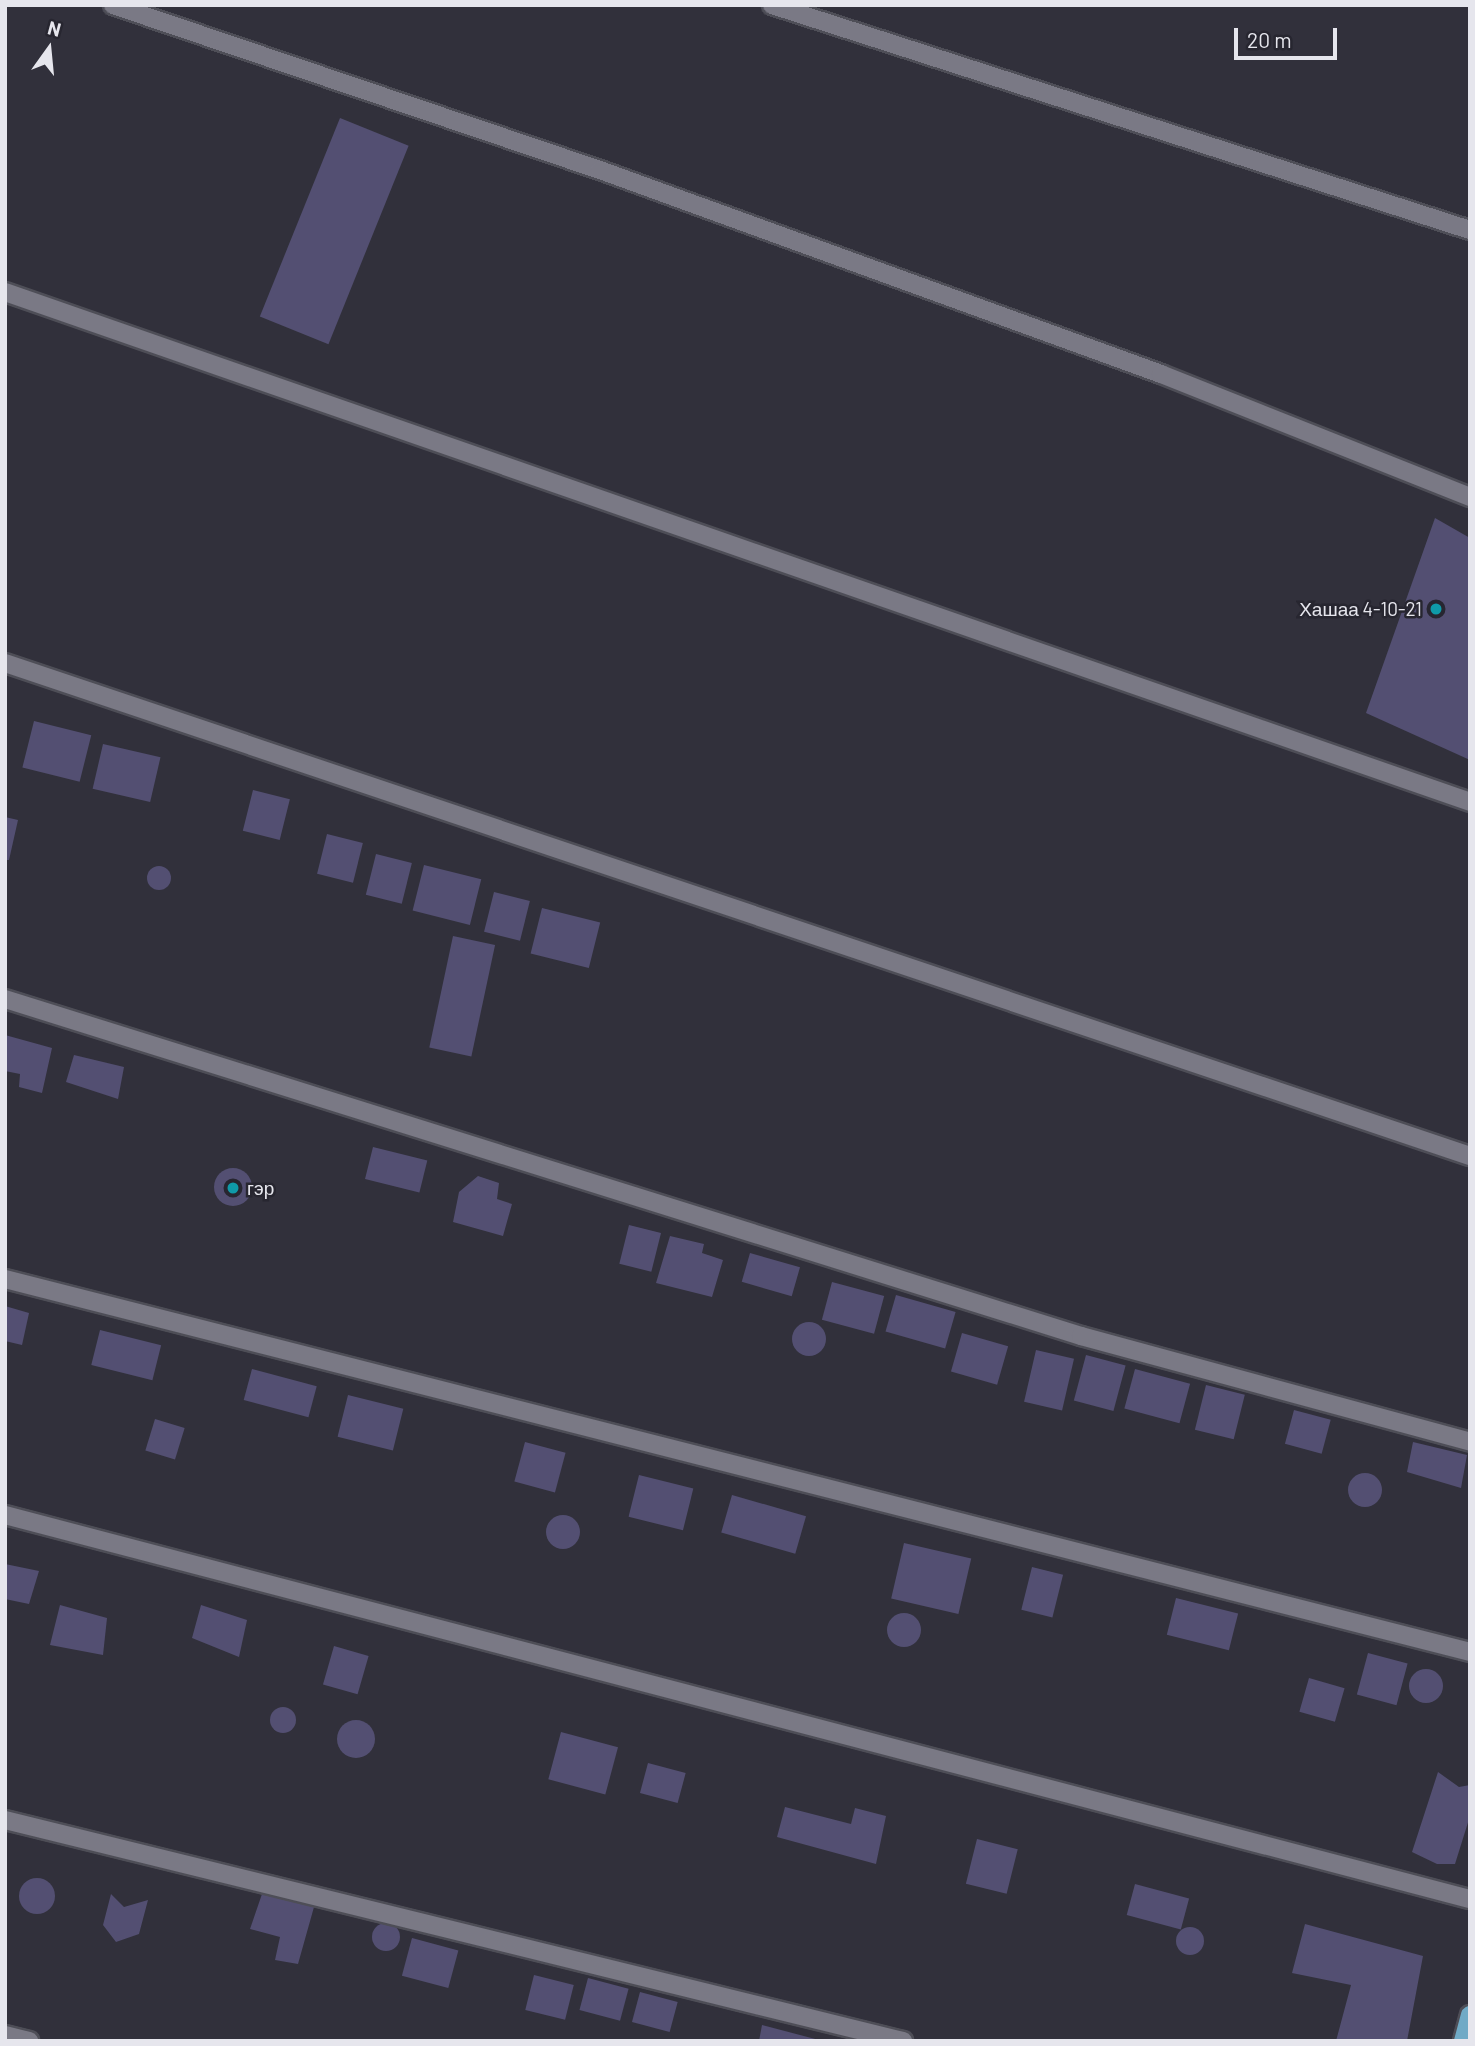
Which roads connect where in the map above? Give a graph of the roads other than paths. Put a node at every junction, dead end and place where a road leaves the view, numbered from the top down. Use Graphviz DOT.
graph roads {
  1 [pos="113,5"];
  2 [pos="772,5"];
  3 [pos="1470,230"];
  4 [pos="5,292"];
  5 [pos="1470,496"];
  6 [pos="5,663"];
  7 [pos="1470,802"];
  8 [pos="5,999"];
  9 [pos="1470,1156"];
  10 [pos="5,1279"];
  11 [pos="1470,1442"];
  12 [pos="5,1515"];
  13 [pos="1470,1652"];
  14 [pos="5,1820"];
  15 [pos="1470,1899"];
  16 [pos="1470,2015"];
  17 [pos="5,2035"];
  18 [pos="29,2041"];
  19 [pos="903,2041"];
  20 [pos="1463,2041"];
  1 -- 5 [label="street"];
  2 -- 3 [label="street"];
  4 -- 7 [label="street"];
  6 -- 9 [label="street"];
  8 -- 11 [label="street"];
  10 -- 13 [label="street"];
  12 -- 15 [label="street"];
  14 -- 19 [label="street"];
  16 -- 20 [label="main road"];
  17 -- 18 [label="street"];
}
